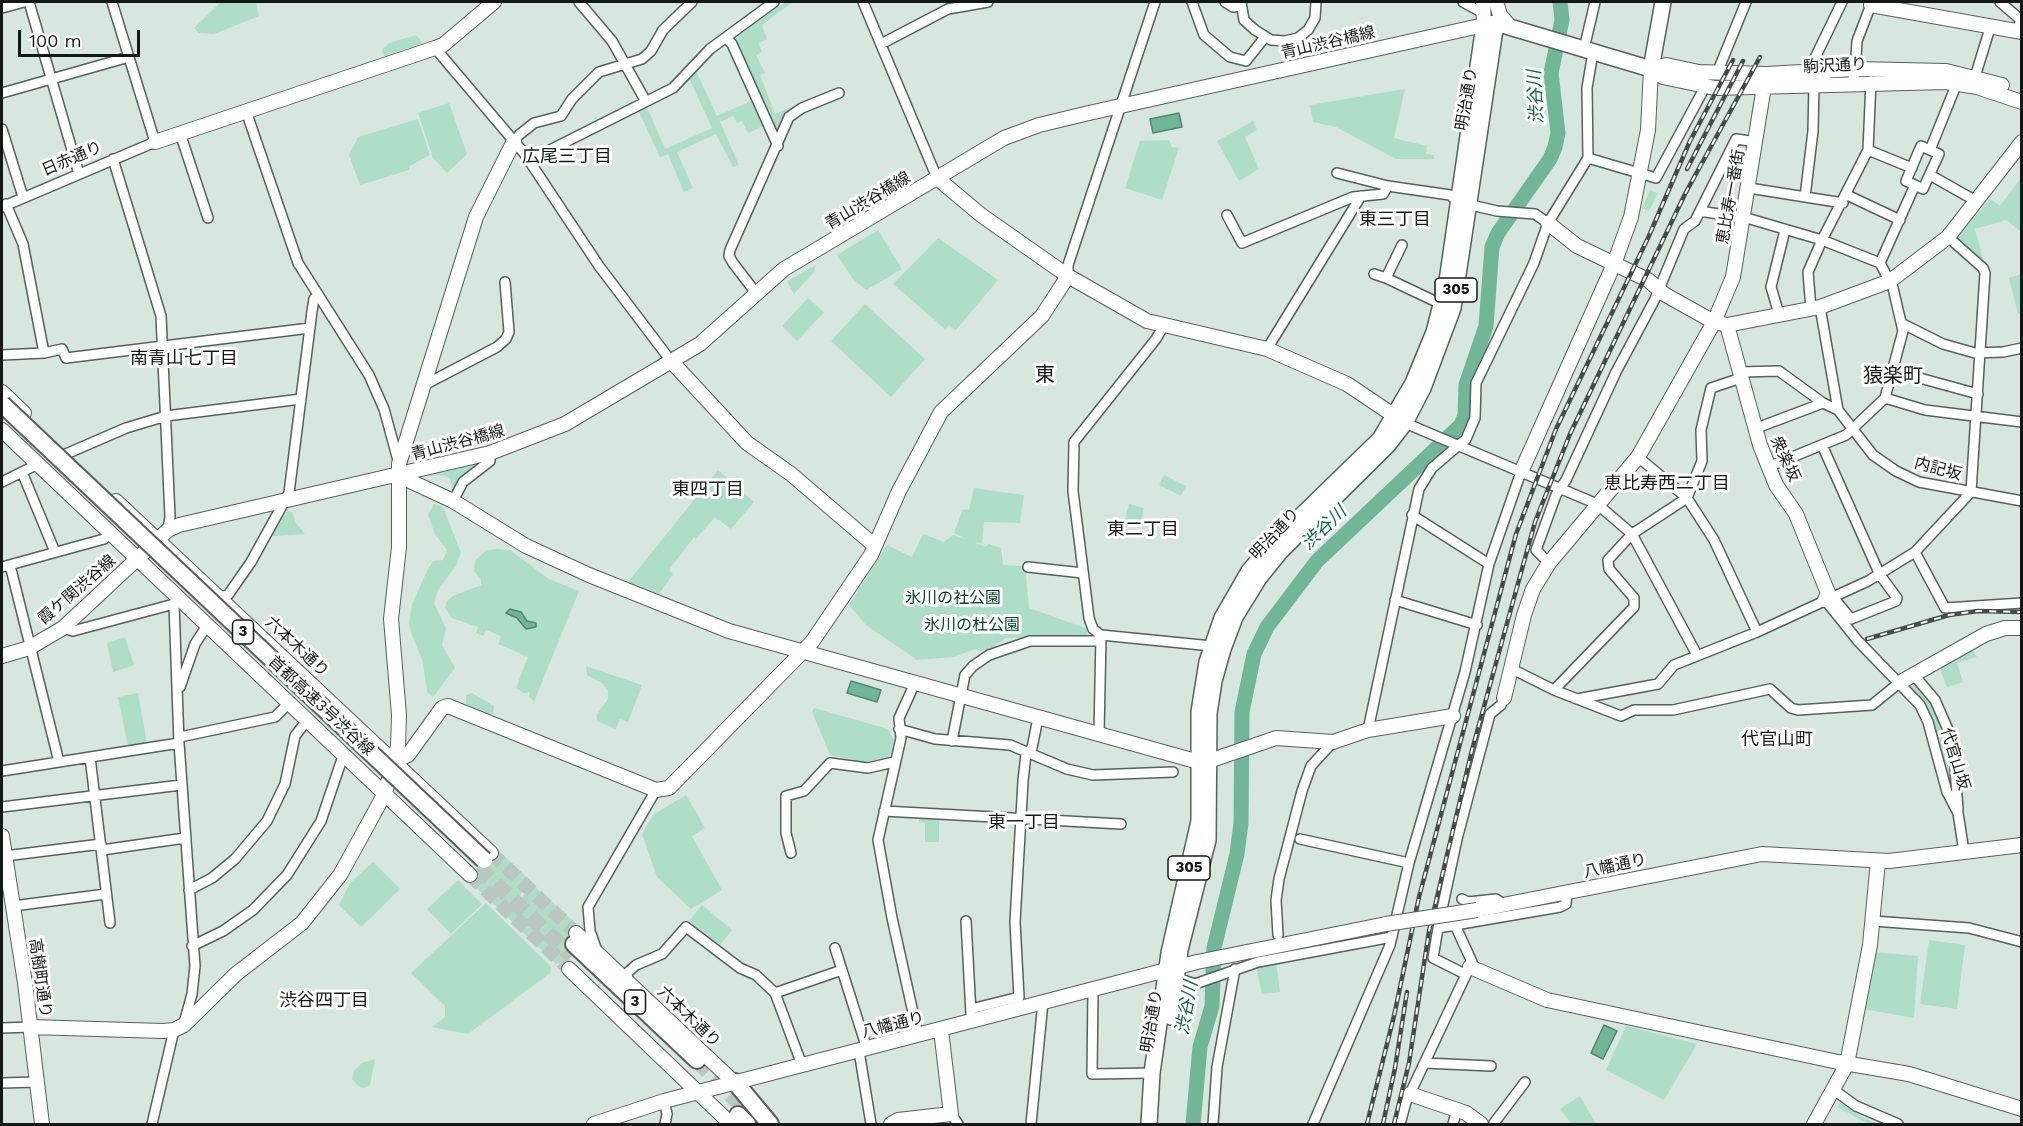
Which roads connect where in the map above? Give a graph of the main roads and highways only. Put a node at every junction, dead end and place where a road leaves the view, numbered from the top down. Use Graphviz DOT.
graph roads {
  1 [pos="1663,2"];
  2 [pos="1493,14"];
  3 [pos="1463,203"];
  4 [pos="2,404"];
  5 [pos="2,418"];
  6 [pos="1400,420"];
  7 [pos="1204,762"];
  8 [pos="573,951"];
  9 [pos="1173,973"];
  10 [pos="693,1063"];
  11 [pos="735,1082"];
  12 [pos="740,1118"];
  13 [pos="760,1125"];
  14 [pos="770,1125"];
  15 [pos="1149,1125"];
  16 [pos="1159,1125"];
  1 -- 2 [label="main road, 駒沢通り"];
  2 -- 3 [label="main road, 明治通り / 305"];
  3 -- 6 [label="main road, 明治通り / 305"];
  3 -- 6 [label="main road, 明治通り / 305"];
  4 -- 5 [label="highway, 首都高速3号渋谷線 / 3, bridge"];
  6 -- 7 [label="main road, 明治通り / 305"];
  6 -- 7 [label="main road, 明治通り / 305"];
  7 -- 9 [label="main road, 明治通り / 305"];
  8 -- 10 [label="highway, 3"];
  9 -- 15 [label="main road, 明治通り / 305"];
  9 -- 16 [label="main road, 明治通り / 305"];
  11 -- 14 [label="highway"];
  12 -- 13 [label="highway"];
}
